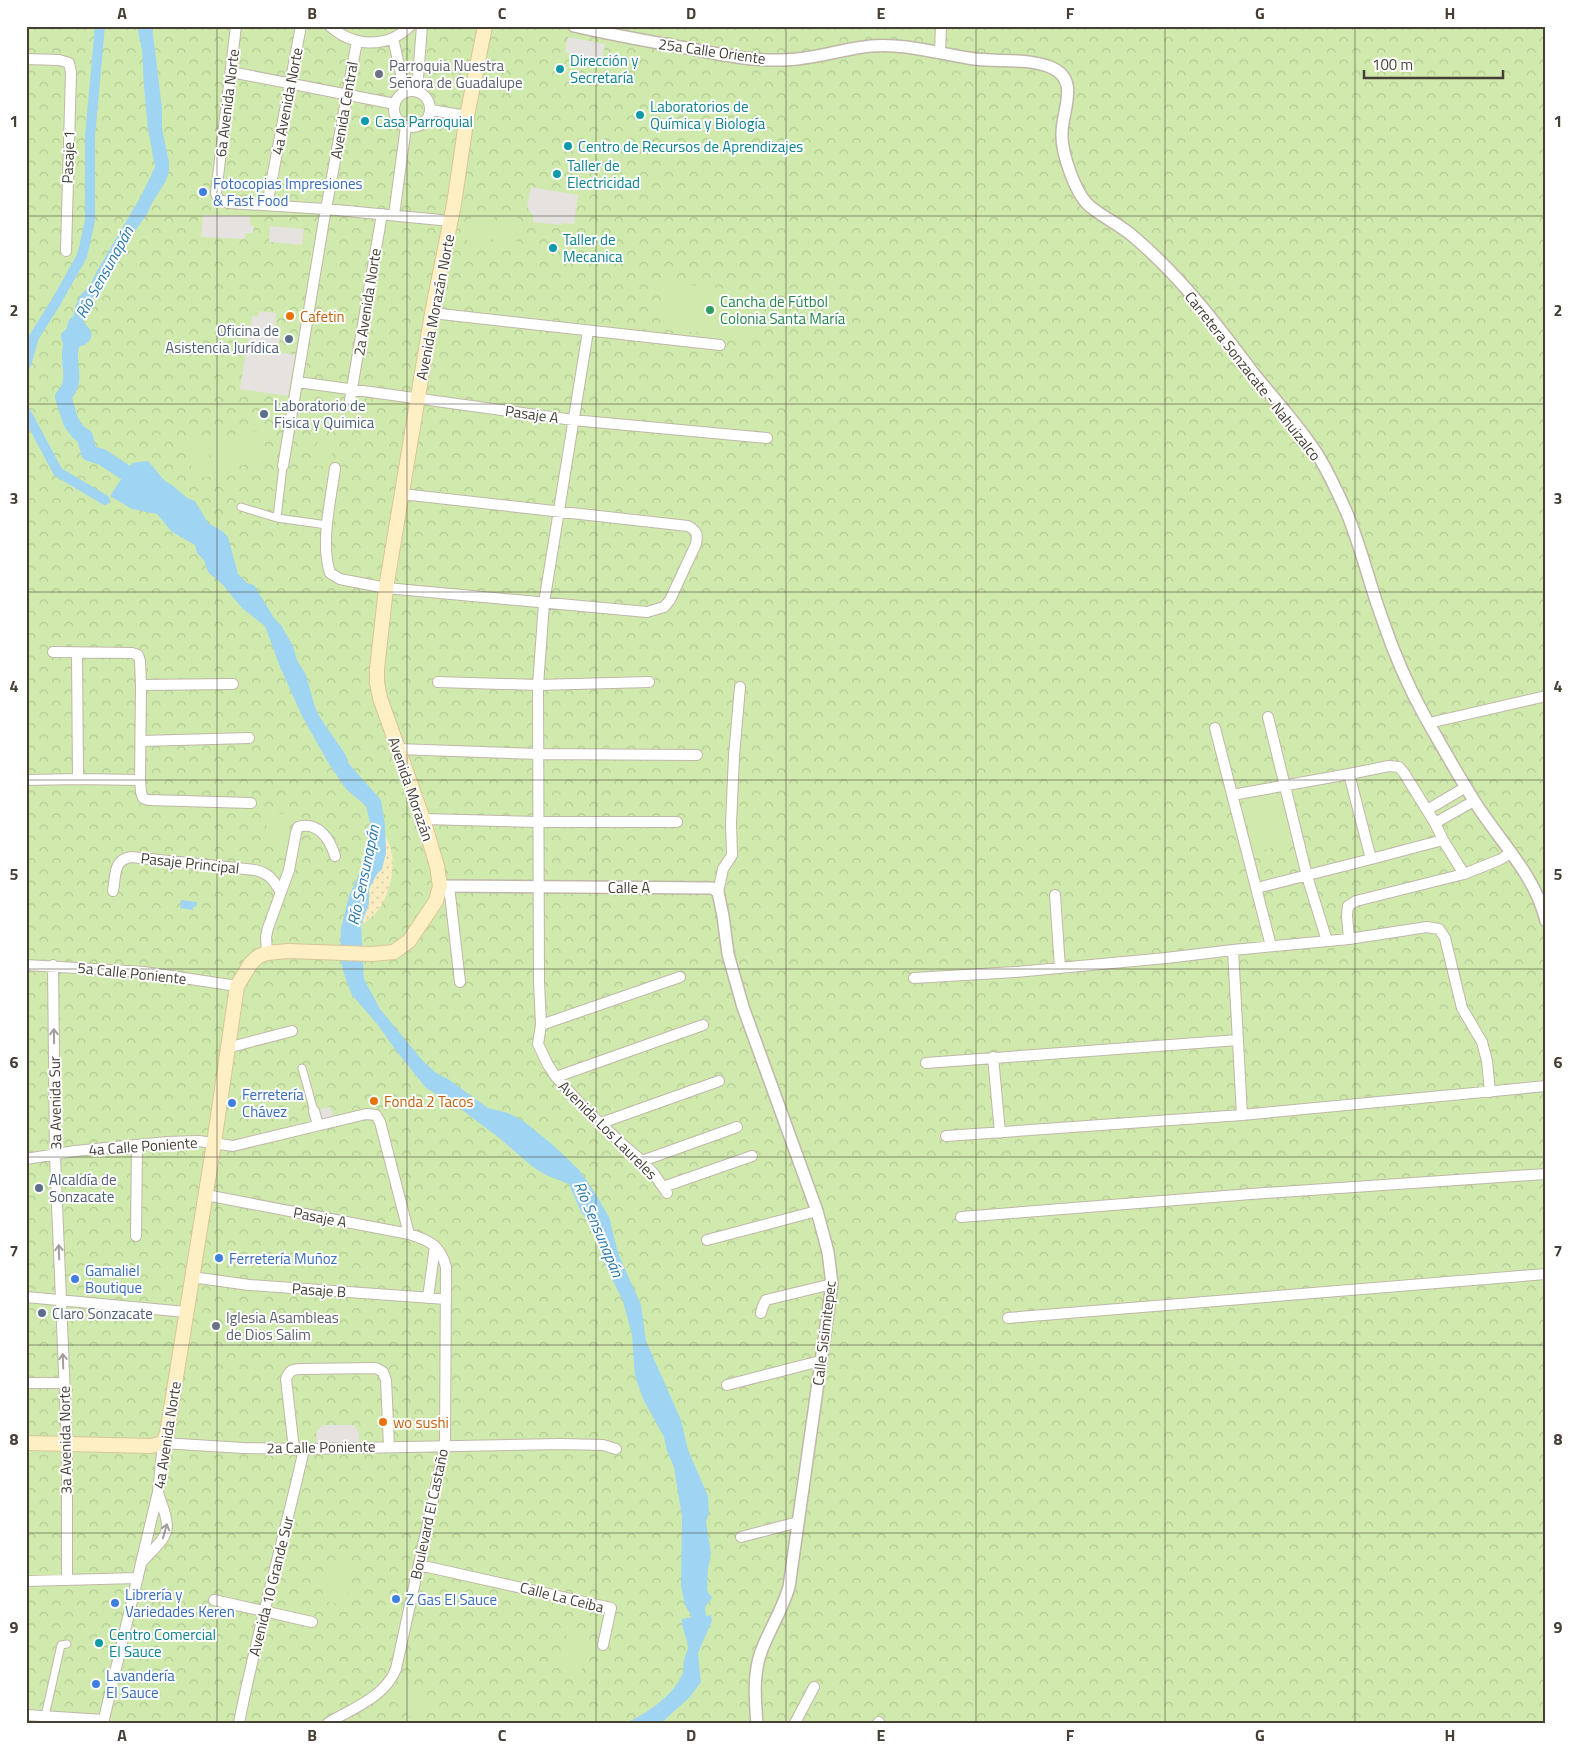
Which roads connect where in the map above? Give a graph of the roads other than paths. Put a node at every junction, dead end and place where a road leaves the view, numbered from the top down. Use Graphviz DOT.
graph roads {
  1 [pos="236,26"];
  2 [pos="301,26"];
  3 [pos="330,26"];
  4 [pos="410,26"];
  5 [pos="422,26"];
  6 [pos="485,26"];
  7 [pos="574,26"];
  8 [pos="941,26"];
  9 [pos="392,38"];
  10 [pos="357,41"];
  11 [pos="940,52"];
  12 [pos="26,59"];
  13 [pos="231,72"];
  14 [pos="289,84"];
  15 [pos="416,91"];
  16 [pos="405,92"];
  17 [pos="347,95"];
  18 [pos="395,104"];
  19 [pos="431,110"];
  20 [pos="467,116"];
  21 [pos="406,126"];
  22 [pos="267,205"];
  23 [pos="326,209"];
  24 [pos="382,214"];
  25 [pos="394,215"];
  26 [pos="451,221"];
  27 [pos="66,250"];
  28 [pos="432,313"];
  29 [pos="588,331"];
  30 [pos="720,345"];
  31 [pos="298,382"];
  32 [pos="351,396"];
  33 [pos="418,399"];
  34 [pos="573,420"];
  35 [pos="767,438"];
  36 [pos="283,466"];
  37 [pos="335,468"];
  38 [pos="402,494"];
  39 [pos="241,507"];
  40 [pos="559,511"];
  41 [pos="277,518"];
  42 [pos="327,524"];
  43 [pos="386,588"];
  44 [pos="544,603"];
  45 [pos="53,652"];
  46 [pos="77,653"];
  47 [pos="438,682"];
  48 [pos="649,682"];
  49 [pos="233,684"];
  50 [pos="141,685"];
  51 [pos="538,685"];
  52 [pos="740,687"];
  53 [pos="1546,696"];
  54 [pos="1268,717"];
  55 [pos="1429,723"];
  56 [pos="1215,728"];
  57 [pos="249,738"];
  58 [pos="141,741"];
  59 [pos="397,749"];
  60 [pos="538,754"];
  61 [pos="697,755"];
  62 [pos="1349,774"];
  63 [pos="78,779"];
  64 [pos="26,780"];
  65 [pos="140,780"];
  66 [pos="1284,785"];
  67 [pos="1466,787"];
  68 [pos="1232,795"];
  69 [pos="1474,801"];
  70 [pos="251,803"];
  71 [pos="1427,810"];
  72 [pos="423,819"];
  73 [pos="537,822"];
  74 [pos="677,822"];
  75 [pos="1435,823"];
  76 [pos="1443,840"];
  77 [pos="1511,853"];
  78 [pos="335,856"];
  79 [pos="1371,859"];
  80 [pos="1464,874"];
  81 [pos="1307,876"];
  82 [pos="444,886"];
  83 [pos="538,886"];
  84 [pos="1257,888"];
  85 [pos="114,891"];
  86 [pos="281,892"];
  87 [pos="718,892"];
  88 [pos="1055,895"];
  89 [pos="1546,921"];
  90 [pos="1349,939"];
  91 [pos="1327,942"];
  92 [pos="1272,946"];
  93 [pos="1233,950"];
  94 [pos="267,953"];
  95 [pos="26,965"];
  96 [pos="53,965"];
  97 [pos="1060,968"];
  98 [pos="680,977"];
  99 [pos="914,978"];
  100 [pos="460,982"];
  101 [pos="237,986"];
  102 [pos="704,1024"];
  103 [pos="541,1025"];
  104 [pos="292,1031"];
  105 [pos="1238,1040"];
  106 [pos="227,1048"];
  107 [pos="994,1057"];
  108 [pos="926,1063"];
  109 [pos="302,1068"];
  110 [pos="556,1078"];
  111 [pos="719,1081"];
  112 [pos="1546,1086"];
  113 [pos="1490,1092"];
  114 [pos="314,1111"];
  115 [pos="1242,1115"];
  116 [pos="601,1123"];
  117 [pos="318,1126"];
  118 [pos="737,1127"];
  119 [pos="1000,1133"];
  120 [pos="946,1136"];
  121 [pos="214,1144"];
  122 [pos="137,1145"];
  123 [pos="55,1154"];
  124 [pos="752,1156"];
  125 [pos="26,1159"];
  126 [pos="642,1161"];
  127 [pos="1546,1174"];
  128 [pos="206,1195"];
  129 [pos="817,1211"];
  130 [pos="961,1216"];
  131 [pos="409,1234"];
  132 [pos="136,1236"];
  133 [pos="708,1240"];
  134 [pos="434,1245"];
  135 [pos="1546,1274"];
  136 [pos="192,1277"];
  137 [pos="832,1284"];
  138 [pos="26,1297"];
  139 [pos="428,1298"];
  140 [pos="446,1299"];
  141 [pos="61,1300"];
  142 [pos="186,1312"];
  143 [pos="761,1313"];
  144 [pos="1008,1318"];
  145 [pos="820,1361"];
  146 [pos="26,1383"];
  147 [pos="64,1383"];
  148 [pos="727,1385"];
  149 [pos="26,1443"];
  150 [pos="163,1444"];
  151 [pos="67,1445"];
  152 [pos="389,1446"];
  153 [pos="444,1446"];
  154 [pos="616,1448"];
  155 [pos="299,1449"];
  156 [pos="158,1492"];
  157 [pos="798,1522"];
  158 [pos="741,1537"];
  159 [pos="141,1563"];
  160 [pos="419,1565"];
  161 [pos="138,1578"];
  162 [pos="67,1579"];
  163 [pos="26,1581"];
  164 [pos="214,1600"];
  165 [pos="264,1611"];
  166 [pos="312,1622"];
  167 [pos="68,1644"];
  168 [pos="603,1645"];
  169 [pos="814,1687"];
  170 [pos="26,1715"];
  171 [pos="45,1716"];
  172 [pos="104,1721"];
  173 [pos="239,1723"];
  174 [pos="328,1723"];
  175 [pos="756,1723"];
  176 [pos="795,1723"];
  1 -- 13 [label="street, 6a Avenida Norte"];
  2 -- 14 [label="street, 4a Avenida Norte"];
  3 -- 10 [label="street"];
  4 -- 9 [label="street"];
  5 -- 15 [label="street"];
  6 -- 20 [label="main road, Avenida Morazán Norte"];
  7 -- 11 [label="street, 25a Calle Oriente"];
  8 -- 11 [label="street"];
  9 -- 10 [label="street"];
  9 -- 16 [label="street"];
  10 -- 17 [label="street, Avenida Central"];
  11 -- 55 [label="street, Carretera Sonzacate - Nahuizalco"];
  12 -- 27 [label="street, Pasaje 1"];
  13 -- 14 [label="street"];
  13 -- 22 [label="street, 6a Avenida Norte"];
  14 -- 17 [label="street"];
  14 -- 22 [label="street, 4a Avenida Norte"];
  15 -- 16 [label="street"];
  15 -- 19 [label="street"];
  16 -- 18 [label="street"];
  17 -- 18 [label="street"];
  17 -- 23 [label="street, Avenida Central"];
  18 -- 21 [label="street"];
  19 -- 20 [label="street"];
  19 -- 21 [label="street"];
  20 -- 26 [label="main road, Avenida Morazán Norte"];
  21 -- 25 [label="street"];
  22 -- 23 [label="street"];
  23 -- 24 [label="street"];
  23 -- 31 [label="street, Avenida Central"];
  24 -- 25 [label="street"];
  24 -- 32 [label="street, 2a Avenida Norte"];
  25 -- 26 [label="street"];
  26 -- 28 [label="main road, Avenida Morazán Norte"];
  28 -- 29 [label="street"];
  28 -- 33 [label="main road, Avenida Morazán Norte"];
  29 -- 30 [label="street"];
  29 -- 34 [label="street, Avenida Los Laureles"];
  31 -- 32 [label="street, Pasaje A"];
  31 -- 36 [label="street, Avenida Central"];
  32 -- 33 [label="street, Pasaje A"];
  33 -- 34 [label="street, Pasaje A"];
  33 -- 38 [label="main road, Avenida Morazán Norte"];
  34 -- 35 [label="street, Pasaje A"];
  34 -- 40 [label="street, Avenida Los Laureles"];
  36 -- 41 [label="street"];
  37 -- 42 [label="street"];
  38 -- 40 [label="street"];
  38 -- 43 [label="main road, Avenida Morazán Norte"];
  39 -- 41 [label="street"];
  40 -- 44 [label="street, Avenida Los Laureles"];
  40 -- 44 [label="street"];
  41 -- 42 [label="street"];
  42 -- 43 [label="street"];
  43 -- 44 [label="street"];
  43 -- 59 [label="main road, Avenida Morazán"];
  44 -- 51 [label="street, Avenida Los Laureles"];
  45 -- 46 [label="street"];
  46 -- 50 [label="street"];
  46 -- 63 [label="street"];
  47 -- 51 [label="street"];
  48 -- 51 [label="street"];
  49 -- 50 [label="street"];
  50 -- 58 [label="street"];
  51 -- 60 [label="street, Avenida Los Laureles"];
  52 -- 87 [label="street"];
  53 -- 55 [label="street"];
  54 -- 66 [label="street"];
  55 -- 67 [label="street, Carretera Sonzacate - Nahuizalco"];
  56 -- 68 [label="street"];
  57 -- 58 [label="street"];
  58 -- 65 [label="street"];
  59 -- 60 [label="street"];
  59 -- 72 [label="main road, Avenida Morazán"];
  60 -- 61 [label="street"];
  60 -- 73 [label="street, Avenida Los Laureles"];
  62 -- 66 [label="street"];
  62 -- 71 [label="street"];
  62 -- 79 [label="street"];
  63 -- 64 [label="street"];
  63 -- 65 [label="street"];
  65 -- 70 [label="street"];
  66 -- 68 [label="street"];
  66 -- 81 [label="street"];
  67 -- 69 [label="street, Carretera Sonzacate - Nahuizalco"];
  67 -- 71 [label="street"];
  68 -- 84 [label="street"];
  69 -- 75 [label="street"];
  69 -- 77 [label="street, Carretera Sonzacate - Nahuizalco"];
  71 -- 75 [label="street"];
  72 -- 73 [label="street"];
  72 -- 82 [label="main road, Avenida Morazán"];
  73 -- 74 [label="street"];
  73 -- 83 [label="street, Avenida Los Laureles"];
  75 -- 76 [label="street"];
  76 -- 79 [label="street"];
  76 -- 80 [label="street"];
  77 -- 80 [label="street"];
  77 -- 89 [label="street, Carretera Sonzacate - Nahuizalco"];
  78 -- 86 [label="street"];
  79 -- 81 [label="street"];
  80 -- 90 [label="street"];
  81 -- 84 [label="street"];
  81 -- 91 [label="street"];
  82 -- 83 [label="street, Calle A"];
  82 -- 94 [label="main road"];
  82 -- 100 [label="street"];
  83 -- 87 [label="street, Calle A"];
  83 -- 103 [label="street, Avenida Los Laureles"];
  84 -- 92 [label="street"];
  85 -- 86 [label="street, Pasaje Principal"];
  86 -- 94 [label="street"];
  87 -- 129 [label="street, Calle Sisimitepec"];
  88 -- 97 [label="street"];
  90 -- 91 [label="street"];
  90 -- 113 [label="street"];
  91 -- 92 [label="street"];
  92 -- 93 [label="street"];
  93 -- 97 [label="street"];
  93 -- 105 [label="street"];
  94 -- 101 [label="main road"];
  95 -- 96 [label="street, 5a Calle Poniente"];
  96 -- 101 [label="street, 5a Calle Poniente"];
  123 -- 96 [label="street, 3a Avenida Sur, one-way"];
  97 -- 99 [label="street"];
  98 -- 103 [label="street"];
  101 -- 106 [label="main road, 4a Avenida Norte"];
  102 -- 110 [label="street"];
  103 -- 110 [label="street, Avenida Los Laureles"];
  104 -- 106 [label="street"];
  105 -- 107 [label="street"];
  105 -- 115 [label="street"];
  106 -- 121 [label="main road, 4a Avenida Norte"];
  107 -- 108 [label="street"];
  107 -- 119 [label="street"];
  109 -- 114 [label="street"];
  110 -- 116 [label="street, Avenida Los Laureles"];
  111 -- 116 [label="street"];
  112 -- 113 [label="street"];
  113 -- 115 [label="street"];
  114 -- 117 [label="street"];
  115 -- 119 [label="street"];
  116 -- 126 [label="street, Avenida Los Laureles"];
  117 -- 121 [label="street, 4a Calle Poniente"];
  117 -- 131 [label="street, 4a Calle Poniente"];
  118 -- 126 [label="street"];
  119 -- 120 [label="street"];
  121 -- 122 [label="street, 4a Calle Poniente"];
  121 -- 128 [label="main road, 4a Avenida Norte"];
  122 -- 123 [label="street, 4a Calle Poniente"];
  122 -- 132 [label="street"];
  123 -- 125 [label="street, 4a Calle Poniente"];
  141 -- 123 [label="street, 3a Avenida Sur, one-way"];
  124 -- 126 [label="street, Avenida Los Laureles"];
  127 -- 130 [label="street"];
  128 -- 131 [label="street, Pasaje A"];
  128 -- 136 [label="main road, 4a Avenida Norte"];
  129 -- 133 [label="street"];
  129 -- 137 [label="street, Calle Sisimitepec"];
  131 -- 134 [label="street, Pasaje A"];
  134 -- 139 [label="street"];
  134 -- 140 [label="street, Boulevard El Castaño"];
  135 -- 144 [label="street"];
  136 -- 139 [label="street, Pasaje B"];
  136 -- 142 [label="main road, 4a Avenida Norte"];
  137 -- 143 [label="street"];
  137 -- 145 [label="street, Calle Sisimitepec"];
  138 -- 141 [label="street"];
  139 -- 140 [label="street, Pasaje B"];
  140 -- 153 [label="street, Boulevard El Castaño"];
  141 -- 142 [label="street"];
  147 -- 141 [label="street, 3a Avenida Norte, one-way"];
  142 -- 150 [label="main road, 4a Avenida Norte"];
  145 -- 148 [label="street"];
  145 -- 157 [label="street, Calle Sisimitepec"];
  146 -- 147 [label="street"];
  147 -- 151 [label="street, 3a Avenida Norte"];
  149 -- 151 [label="main road, 2a Calle Poniente"];
  150 -- 151 [label="main road, 2a Calle Poniente"];
  150 -- 155 [label="street, 2a Calle Poniente"];
  150 -- 156 [label="street, 4a Avenida Norte"];
  151 -- 162 [label="street, 3a Avenida Norte"];
  152 -- 153 [label="street, 2a Calle Poniente"];
  152 -- 155 [label="street, 2a Calle Poniente"];
  152 -- 155 [label="street, Avenida 10 Grande Sur"];
  153 -- 154 [label="street, 2a Calle Poniente"];
  153 -- 160 [label="street, Boulevard El Castaño"];
  155 -- 165 [label="street, Avenida 10 Grande Sur"];
  156 -- 159 [label="street, 4a Avenida Norte"];
  159 -- 156 [label="street, one-way"];
  157 -- 158 [label="street"];
  157 -- 175 [label="street, Calle Sisimitepec"];
  159 -- 161 [label="street, 4a Avenida Norte"];
  160 -- 168 [label="street, Calle La Ceiba"];
  160 -- 174 [label="street, Boulevard El Castaño"];
  161 -- 162 [label="street"];
  161 -- 172 [label="street, 4a Avenida Norte"];
  162 -- 163 [label="street"];
  164 -- 165 [label="street"];
  165 -- 166 [label="street"];
  165 -- 173 [label="street, Avenida 10 Grande Sur"];
  167 -- 171 [label="street"];
  169 -- 176 [label="street"];
  170 -- 171 [label="street"];
  171 -- 172 [label="street"];
}
